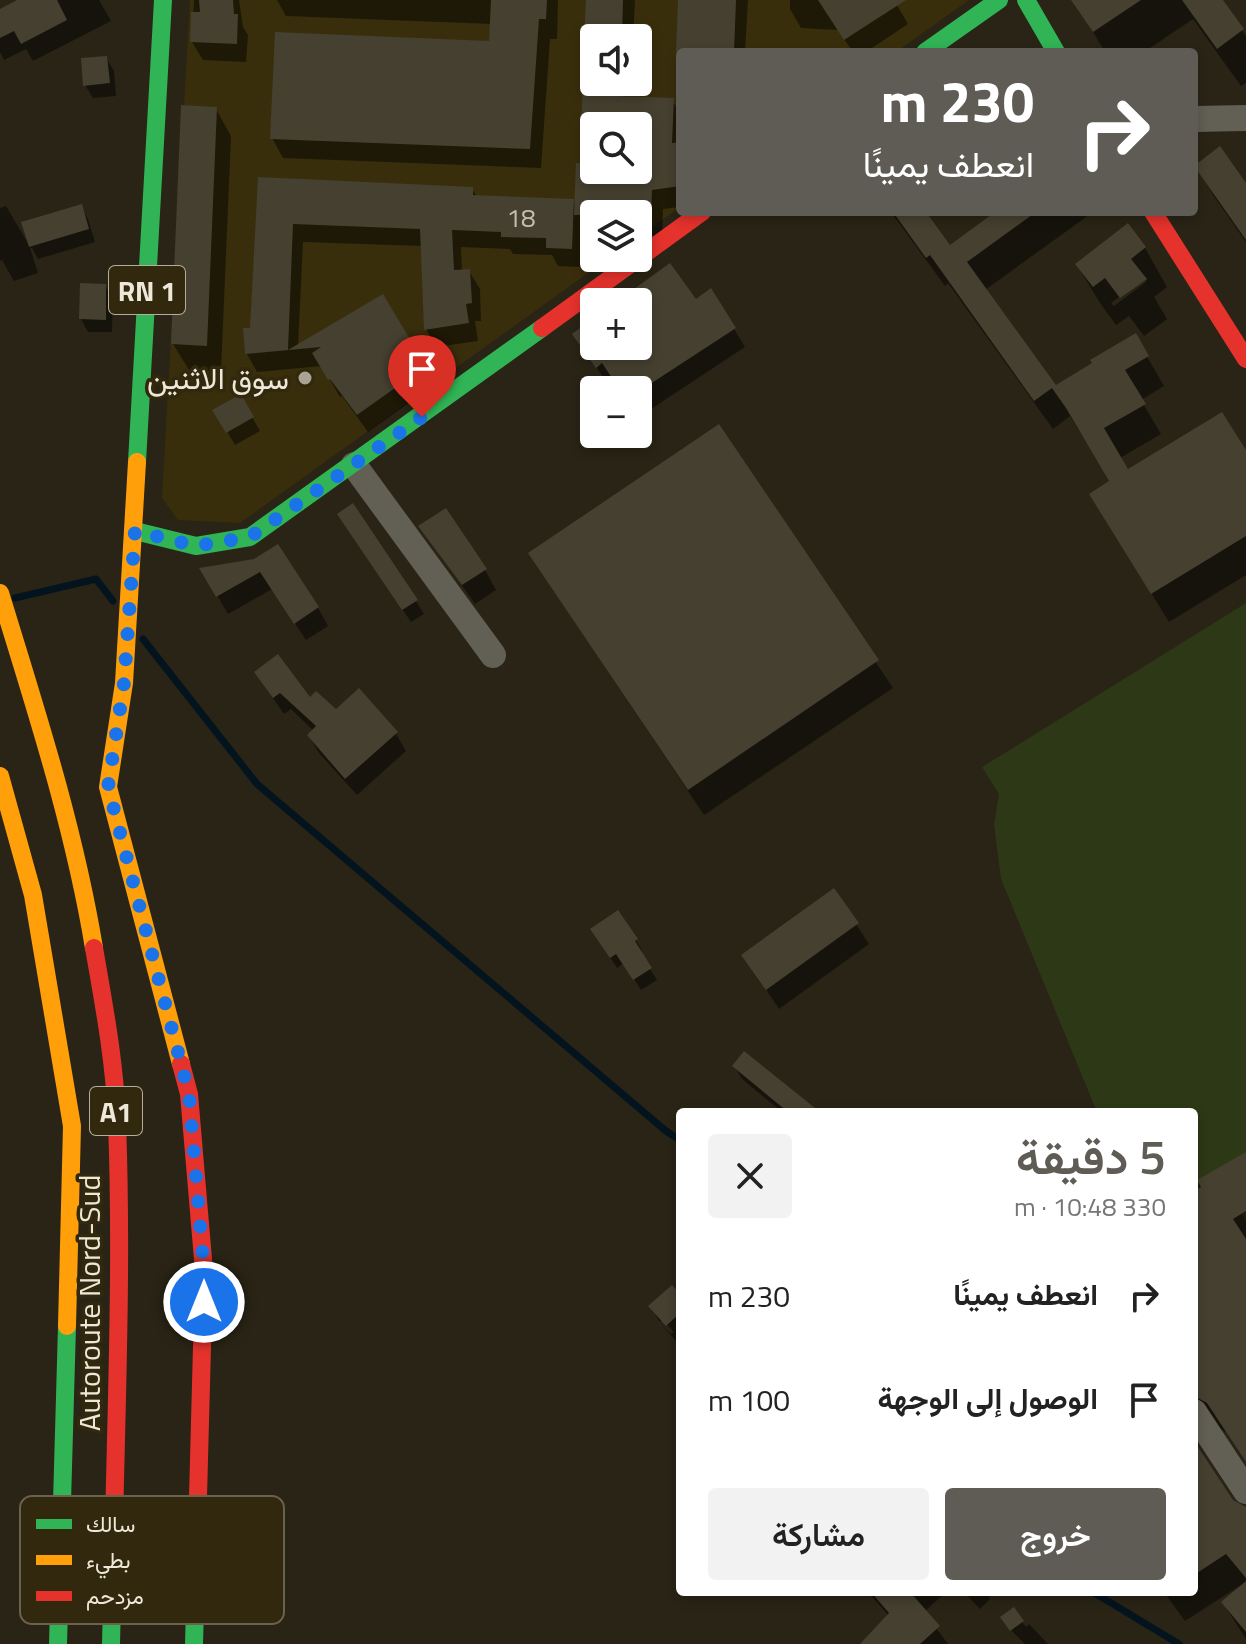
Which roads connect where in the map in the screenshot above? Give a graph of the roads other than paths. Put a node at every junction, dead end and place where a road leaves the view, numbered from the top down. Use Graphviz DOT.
graph roads {
  1 [pos="163,0"];
  2 [pos="999,0"];
  3 [pos="1026,0"];
  4 [pos="931,48"];
  5 [pos="1054,48"];
  6 [pos="1240,114"];
  7 [pos="1198,119"];
  8 [pos="696,216"];
  9 [pos="1156,216"];
  10 [pos="1246,359"];
  11 [pos="354,465"];
  12 [pos="135,531"];
  13 [pos="0,593"];
  14 [pos="493,655"];
  15 [pos="0,776"];
  16 [pos="1198,1418"];
  17 [pos="1246,1491"];
  18 [pos="62,1496"];
  19 [pos="115,1496"];
  20 [pos="198,1496"];
  21 [pos="59,1624"];
  22 [pos="112,1624"];
  23 [pos="195,1624"];
  24 [pos="58,1644"];
  25 [pos="111,1644"];
  26 [pos="194,1644"];
  1 -- 12 [label="main road, RN 1"];
  2 -- 4 [label="main road"];
  3 -- 5 [label="main road"];
  6 -- 7 [label="street"];
  8 -- 11 [label="main road"];
  9 -- 10 [label="main road"];
  11 -- 12 [label="main road"];
  11 -- 14 [label="street"];
  12 -- 20 [label="main road, RN 1"];
  13 -- 19 [label="main road, Autoroute Nord-Sud / A1"];
  15 -- 18 [label="main road, Autoroute Nord-Sud / A1"];
  16 -- 17 [label="street"];
  21 -- 24 [label="main road, Autoroute Nord-Sud / A1"];
  22 -- 25 [label="main road, Autoroute Nord-Sud / A1"];
  23 -- 26 [label="main road, RN 1"];
}
